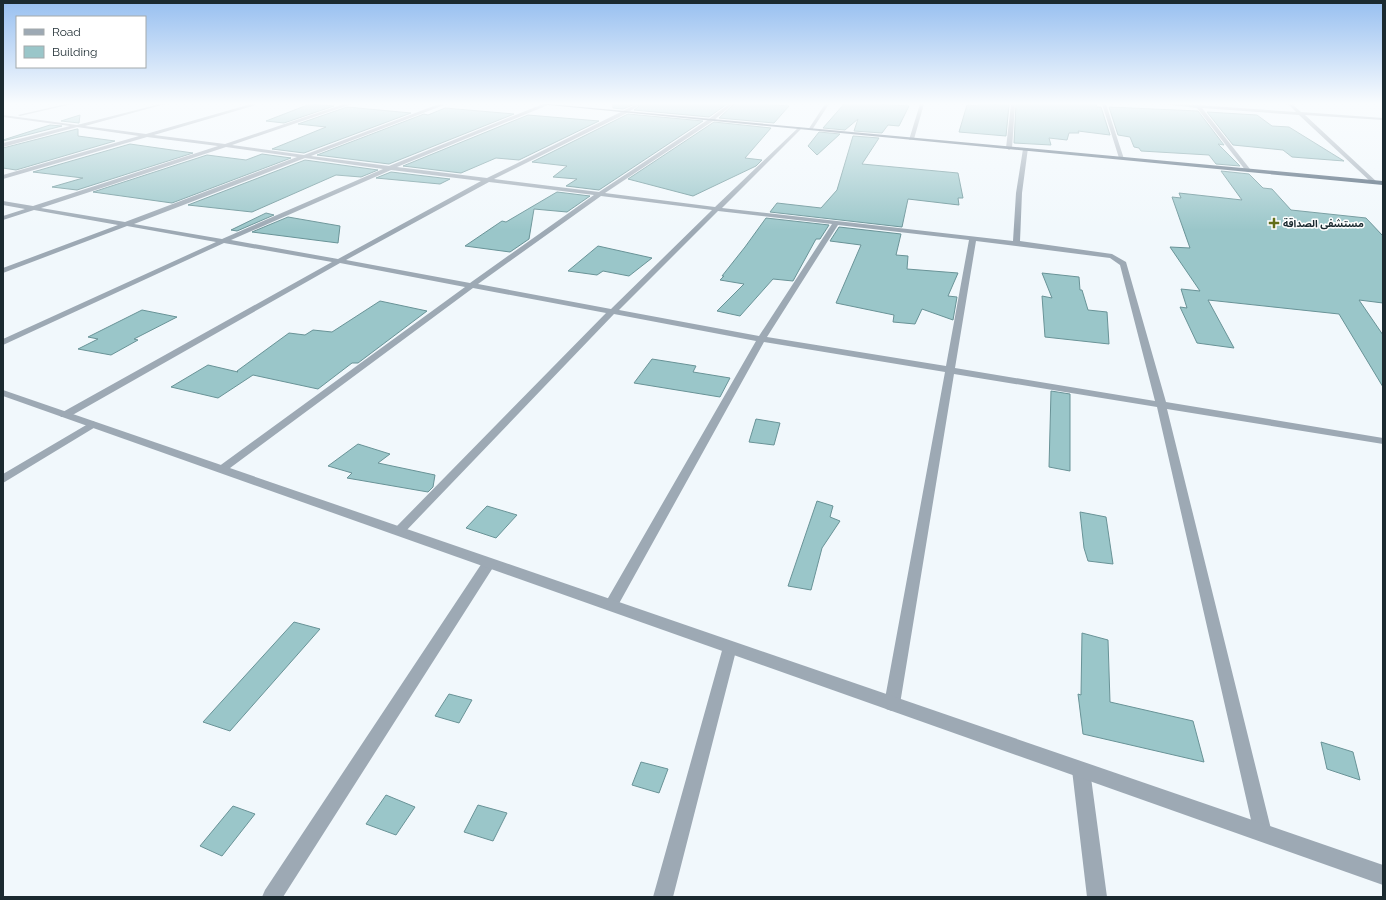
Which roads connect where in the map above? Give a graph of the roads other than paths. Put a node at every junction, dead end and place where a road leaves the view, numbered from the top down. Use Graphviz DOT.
graph roads {
  1 [pos="108,146"];
  2 [pos="225,146"];
  3 [pos="235,146"];
  4 [pos="331,146"];
  5 [pos="443,146"];
  6 [pos="556,146"];
  7 [pos="672,146"];
  8 [pos="781,146"];
  9 [pos="987,146"];
  10 [pos="1118,146"];
  11 [pos="1229,146"];
  12 [pos="1336,146"];
  13 [pos="1009,148"];
  14 [pos="1026,149"];
  15 [pos="305,156"];
  16 [pos="1122,158"];
  17 [pos="390,168"];
  18 [pos="1248,170"];
  19 [pos="3,177"];
  20 [pos="488,180"];
  21 [pos="1374,182"];
  22 [pos="1383,183"];
  23 [pos="600,194"];
  24 [pos="3,203"];
  25 [pos="34,208"];
  26 [pos="718,209"];
  27 [pos="3,218"];
  28 [pos="125,223"];
  29 [pos="836,223"];
  30 [pos="973,238"];
  31 [pos="223,241"];
  32 [pos="1016,243"];
  33 [pos="339,261"];
  34 [pos="3,271"];
  35 [pos="472,285"];
  36 [pos="612,312"];
  37 [pos="761,339"];
  38 [pos="3,342"];
  39 [pos="951,371"];
  40 [pos="3,393"];
  41 [pos="1160,404"];
  42 [pos="65,415"];
  43 [pos="93,424"];
  44 [pos="1383,441"];
  45 [pos="222,469"];
  46 [pos="3,479"];
  47 [pos="399,531"];
  48 [pos="489,563"];
  49 [pos="611,605"];
  50 [pos="730,647"];
  51 [pos="892,704"];
  52 [pos="1081,770"];
  53 [pos="1263,833"];
  54 [pos="1383,875"];
  55 [pos="272,897"];
  56 [pos="663,897"];
  57 [pos="1097,897"];
  1 -- 19 [label="street"];
  2 -- 25 [label="street"];
  3 -- 15 [label="street"];
  4 -- 15 [label="street"];
  5 -- 17 [label="street"];
  6 -- 20 [label="street"];
  7 -- 23 [label="street"];
  8 -- 26 [label="street"];
  9 -- 13 [label="highway"];
  10 -- 16 [label="street"];
  11 -- 18 [label="street"];
  12 -- 21 [label="street"];
  13 -- 14 [label="highway"];
  14 -- 16 [label="highway"];
  14 -- 32 [label="street"];
  15 -- 17 [label="street"];
  15 -- 28 [label="street"];
  16 -- 18 [label="highway"];
  17 -- 20 [label="street"];
  17 -- 31 [label="street"];
  18 -- 21 [label="highway"];
  20 -- 23 [label="street"];
  20 -- 33 [label="street"];
  21 -- 22 [label="highway"];
  23 -- 26 [label="street"];
  23 -- 35 [label="street"];
  24 -- 25 [label="street"];
  25 -- 27 [label="street"];
  25 -- 28 [label="street"];
  26 -- 29 [label="street"];
  26 -- 36 [label="street"];
  28 -- 31 [label="street"];
  28 -- 34 [label="street"];
  29 -- 30 [label="street"];
  29 -- 37 [label="street"];
  30 -- 32 [label="street"];
  30 -- 39 [label="street"];
  31 -- 33 [label="street"];
  31 -- 38 [label="street"];
  32 -- 41 [label="street"];
  33 -- 35 [label="street"];
  33 -- 42 [label="street"];
  35 -- 36 [label="street"];
  35 -- 45 [label="street"];
  36 -- 37 [label="street"];
  36 -- 47 [label="street"];
  37 -- 39 [label="street"];
  37 -- 49 [label="street"];
  39 -- 41 [label="street"];
  39 -- 51 [label="street"];
  40 -- 42 [label="street"];
  41 -- 44 [label="street"];
  41 -- 53 [label="street"];
  42 -- 43 [label="street"];
  43 -- 45 [label="street"];
  43 -- 46 [label="street"];
  45 -- 47 [label="street"];
  47 -- 48 [label="street"];
  48 -- 49 [label="street"];
  48 -- 55 [label="street"];
  49 -- 50 [label="street"];
  50 -- 51 [label="street"];
  50 -- 56 [label="street"];
  51 -- 52 [label="street"];
  52 -- 53 [label="street"];
  52 -- 57 [label="street"];
  53 -- 54 [label="street"];
}
